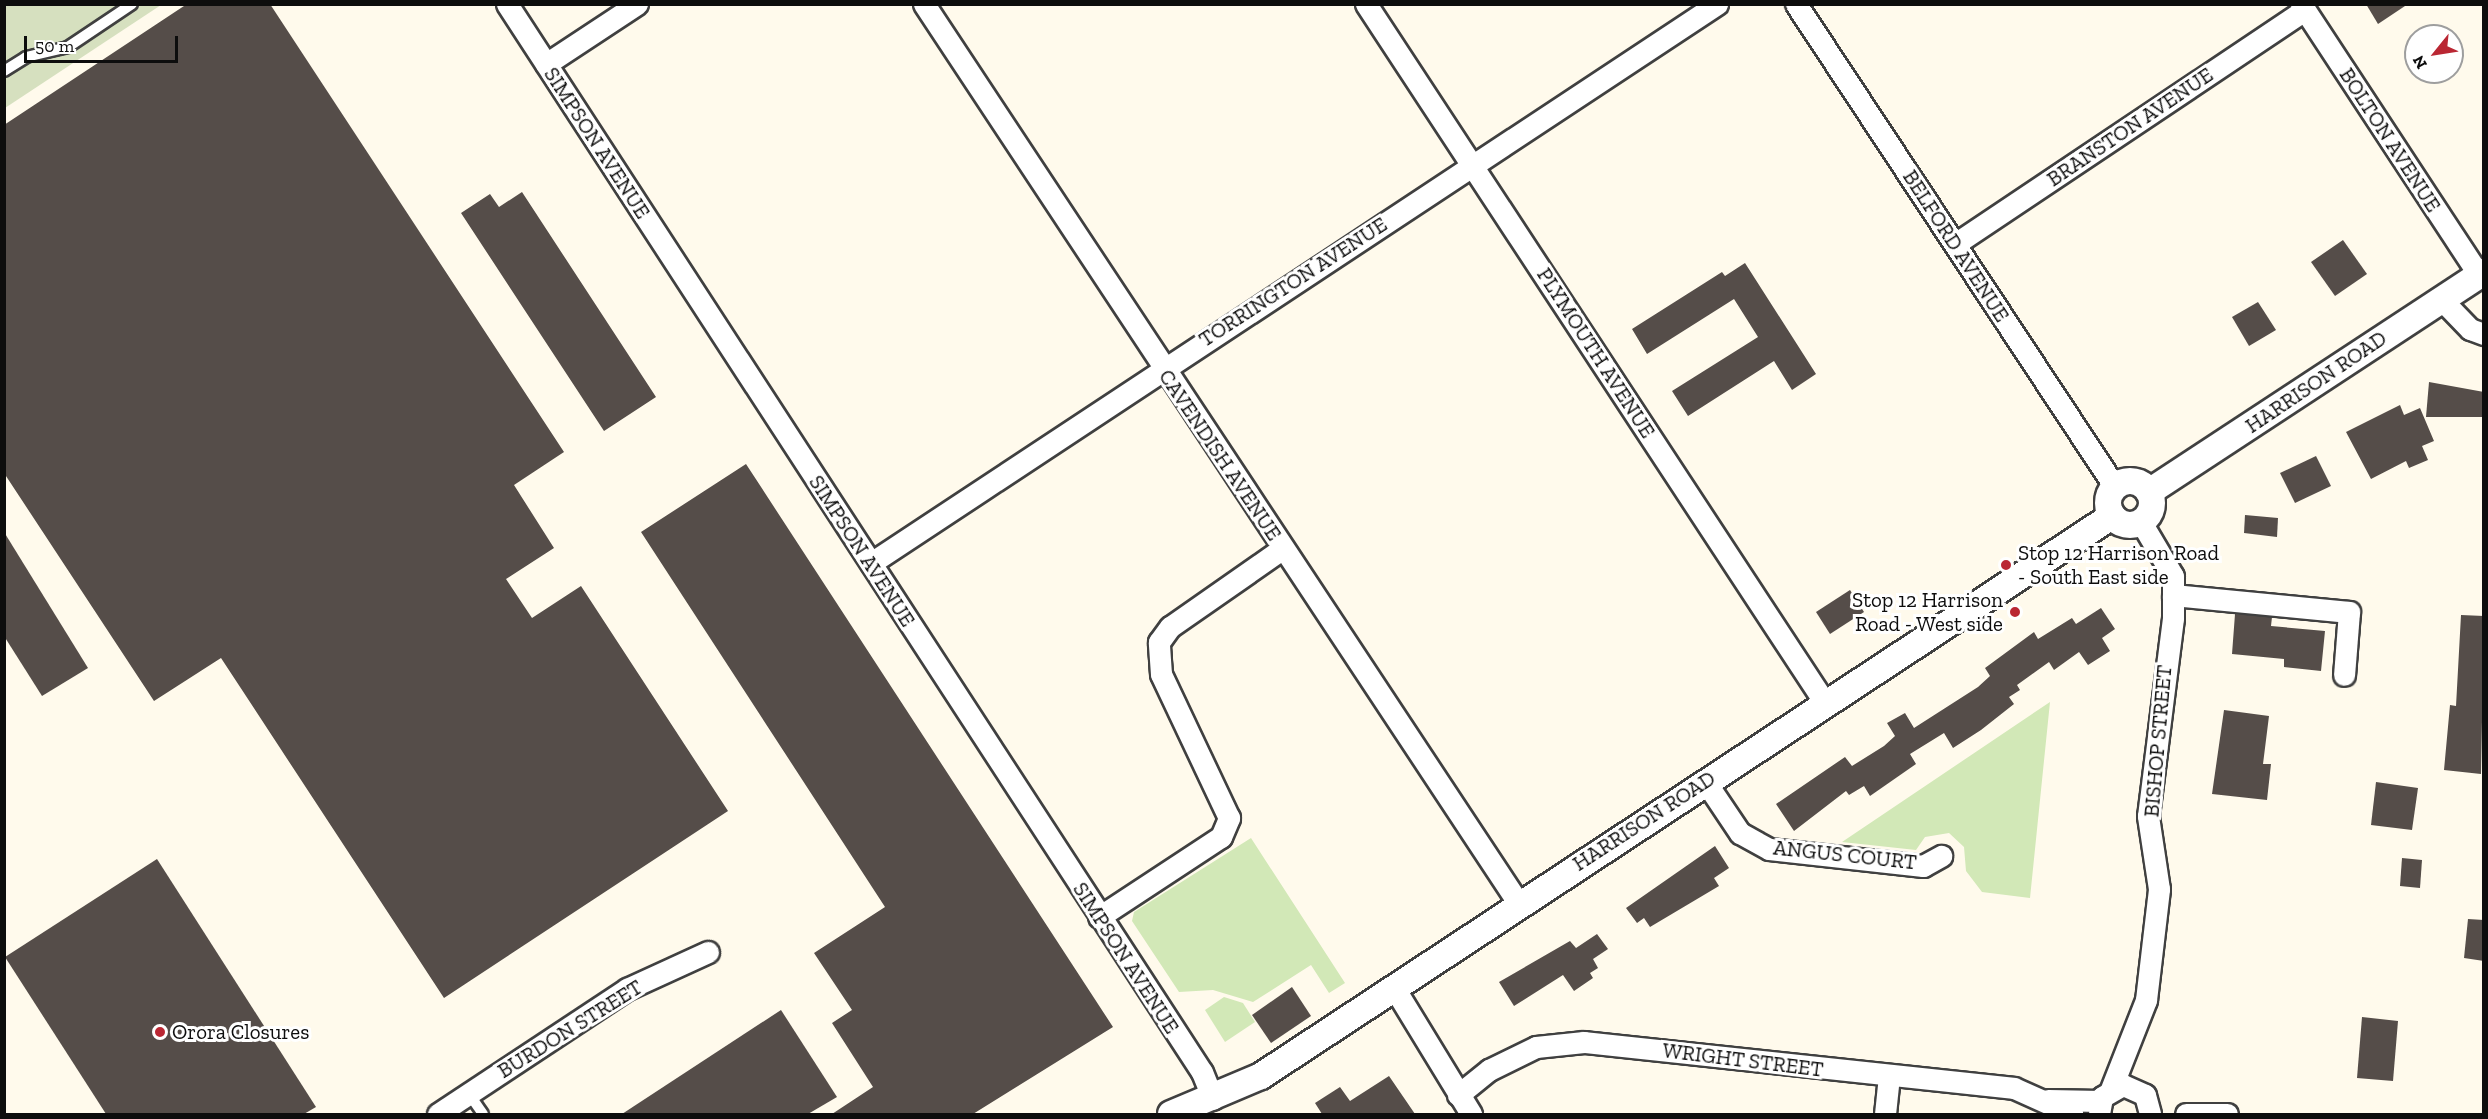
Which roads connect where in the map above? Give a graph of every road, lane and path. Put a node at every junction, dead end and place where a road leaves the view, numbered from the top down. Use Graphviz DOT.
graph roads {
  1 [pos="132,4"];
  2 [pos="507,4"];
  3 [pos="637,4"];
  4 [pos="924,4"];
  5 [pos="1366,4"];
  6 [pos="1717,4"];
  7 [pos="1796,4"];
  8 [pos="2303,7"];
  9 [pos="546,63"];
  10 [pos="4,71"];
  11 [pos="1472,165"];
  12 [pos="1955,244"];
  13 [pos="2481,274"];
  14 [pos="2441,299"];
  15 [pos="2484,334"];
  16 [pos="1162,369"];
  17 [pos="2115,487"];
  18 [pos="2149,492"];
  19 [pos="2112,516"];
  20 [pos="2141,522"];
  21 [pos="1282,549"];
  22 [pos="871,563"];
  23 [pos="2173,595"];
  24 [pos="2344,675"];
  25 [pos="1825,703"];
  26 [pos="1705,781"];
  27 [pos="1941,855"];
  28 [pos="1519,903"];
  29 [pos="1099,917"];
  30 [pos="708,952"];
  31 [pos="1393,986"];
  32 [pos="2133,1038"];
  33 [pos="1889,1077"];
  34 [pos="2135,1088"];
  35 [pos="469,1094"];
  36 [pos="1458,1095"];
  37 [pos="1213,1099"];
  38 [pos="2039,1100"];
  39 [pos="2104,1101"];
  40 [pos="2150,1110"];
  41 [pos="438,1114"];
  42 [pos="483,1114"];
  43 [pos="1171,1114"];
  44 [pos="1471,1114"];
  45 [pos="1885,1114"];
  46 [pos="2072,1114"];
  47 [pos="2186,1114"];
  48 [pos="2227,1114"];
  1 -- 10 [label="lane"];
  2 -- 9 [label="street, SIMPSON AVENUE"];
  3 -- 9 [label="street"];
  4 -- 16 [label="street, CAVENDISH AVENUE"];
  5 -- 11 [label="street, PLYMOUTH AVENUE"];
  6 -- 11 [label="street, TORRINGTON AVENUE"];
  7 -- 12 [label="street, BELFORD AVENUE"];
  8 -- 12 [label="street, BRANSTON AVENUE"];
  8 -- 13 [label="street, BOLTON AVENUE"];
  9 -- 22 [label="street, SIMPSON AVENUE"];
  11 -- 16 [label="street, TORRINGTON AVENUE"];
  11 -- 25 [label="street, PLYMOUTH AVENUE"];
  12 -- 17 [label="street, BELFORD AVENUE"];
  13 -- 14 [label="street, HARRISON ROAD"];
  14 -- 15 [label="street"];
  14 -- 18 [label="street, HARRISON ROAD"];
  16 -- 21 [label="street, CAVENDISH AVENUE"];
  16 -- 22 [label="street, TORRINGTON AVENUE"];
  17 -- 18 [label="street"];
  17 -- 19 [label="street"];
  18 -- 20 [label="street"];
  19 -- 20 [label="street"];
  19 -- 25 [label="street, HARRISON ROAD"];
  20 -- 23 [label="street, BISHOP STREET"];
  21 -- 28 [label="street, CAVENDISH AVENUE"];
  21 -- 29 [label="street"];
  22 -- 29 [label="street, SIMPSON AVENUE"];
  23 -- 24 [label="street"];
  23 -- 32 [label="street, BISHOP STREET"];
  25 -- 26 [label="street, HARRISON ROAD"];
  26 -- 27 [label="street, ANGUS COURT"];
  26 -- 28 [label="street, HARRISON ROAD"];
  28 -- 31 [label="street, HARRISON ROAD"];
  29 -- 37 [label="street, SIMPSON AVENUE"];
  30 -- 35 [label="street, BURDON STREET"];
  31 -- 36 [label="street"];
  31 -- 37 [label="street, HARRISON ROAD"];
  32 -- 34 [label="street, BISHOP STREET"];
  32 -- 39 [label="street, BISHOP STREET"];
  33 -- 36 [label="street, WRIGHT STREET"];
  33 -- 38 [label="street, WRIGHT STREET"];
  33 -- 45 [label="street"];
  34 -- 39 [label="street, WRIGHT STREET"];
  34 -- 40 [label="street"];
  35 -- 41 [label="street, BURDON STREET"];
  35 -- 42 [label="lane"];
  36 -- 44 [label="street"];
  37 -- 43 [label="street, HARRISON ROAD"];
  38 -- 39 [label="street, WRIGHT STREET"];
  38 -- 46 [label="street, WRIGHT STREET"];
  40 -- 47 [label="street"];
  47 -- 48 [label="street"];
}
